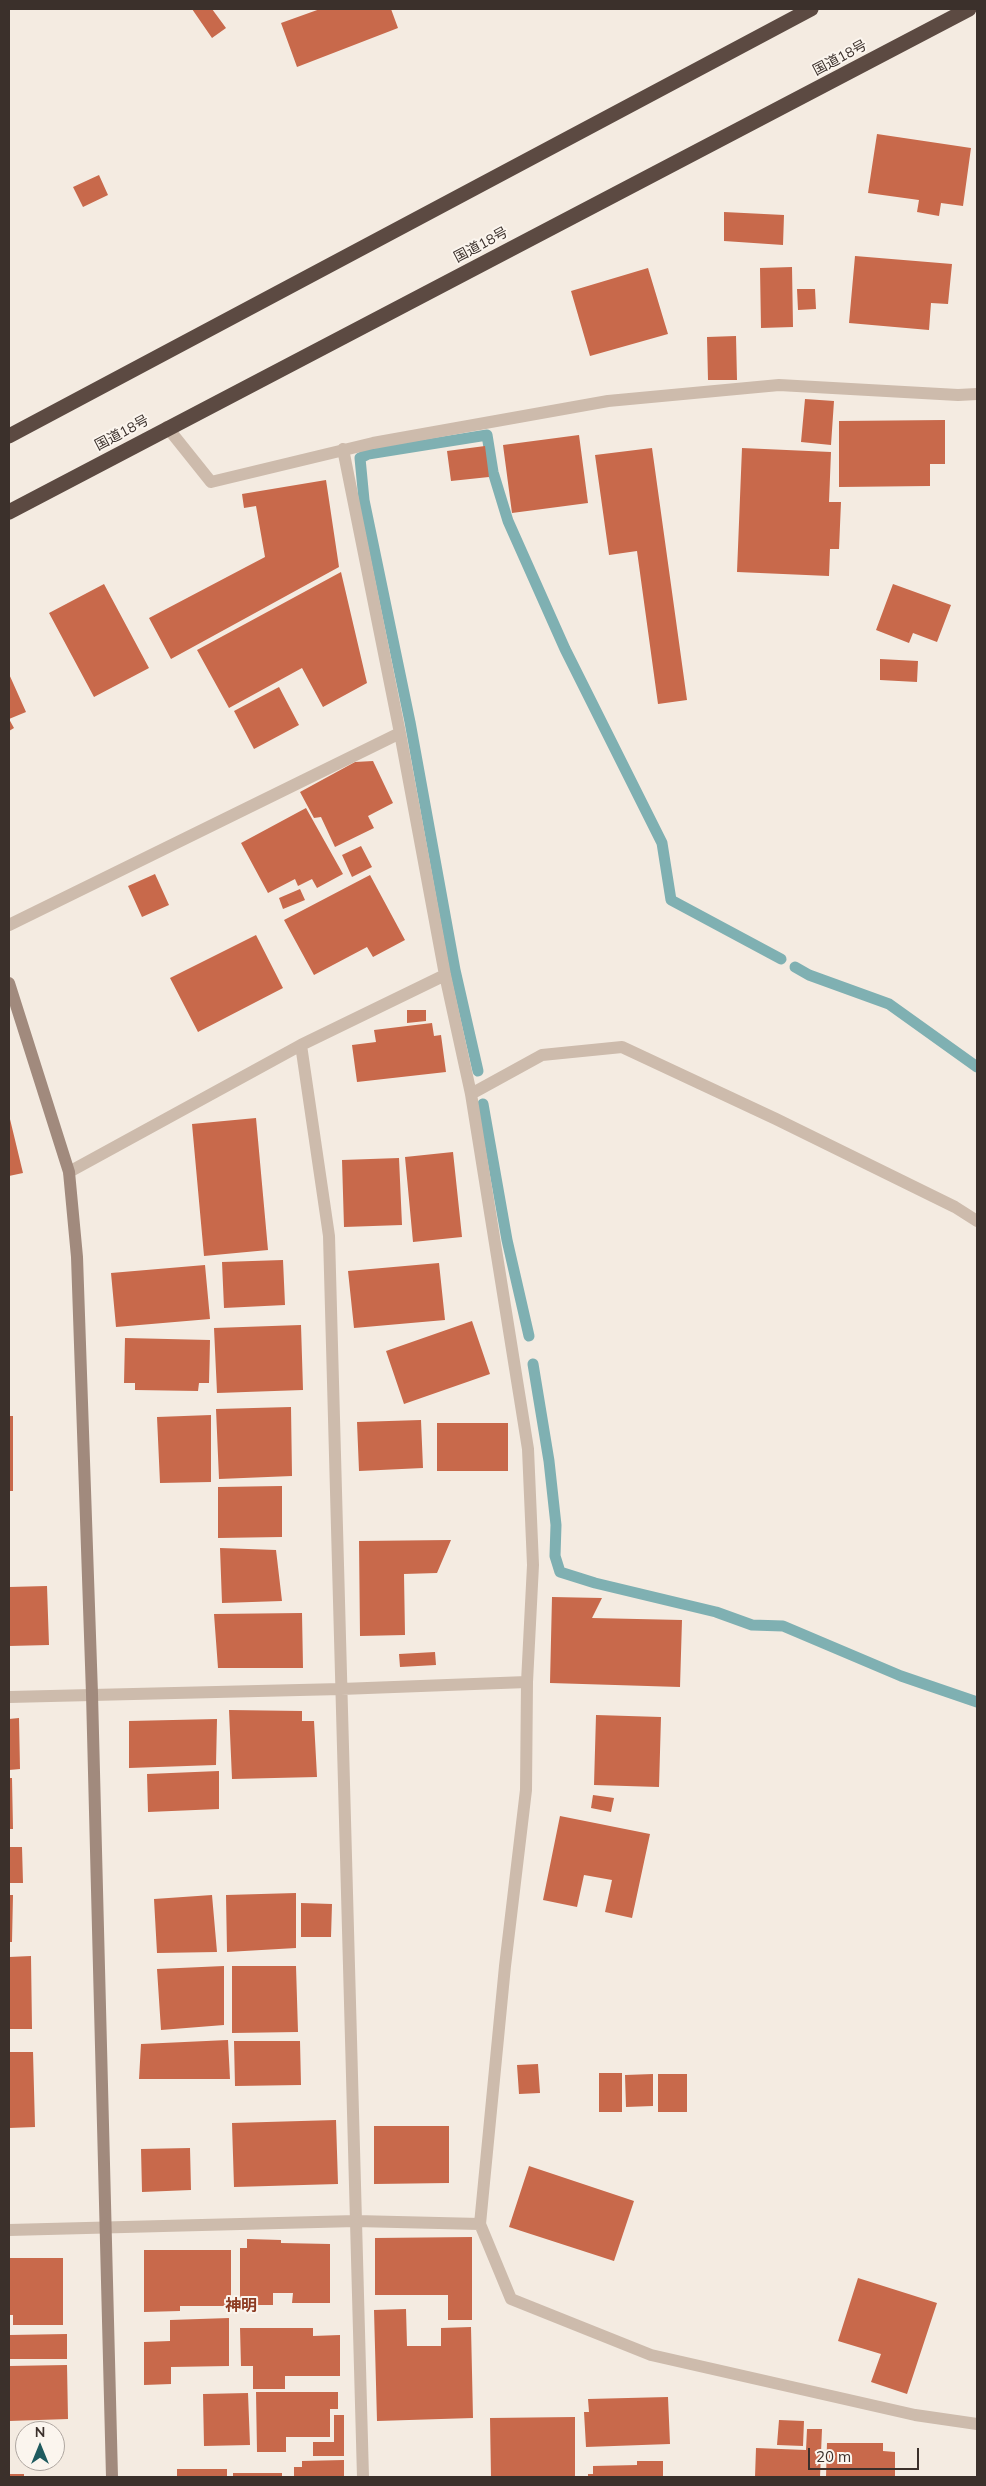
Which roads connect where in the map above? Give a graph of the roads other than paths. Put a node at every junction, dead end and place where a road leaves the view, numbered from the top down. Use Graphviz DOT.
graph roads {
  1 [pos="811,9"];
  2 [pos="969,9"];
  3 [pos="977,394"];
  4 [pos="167,427"];
  5 [pos="9,436"];
  6 [pos="343,450"];
  7 [pos="9,512"];
  8 [pos="400,733"];
  9 [pos="9,925"];
  10 [pos="445,975"];
  11 [pos="9,983"];
  12 [pos="301,1045"];
  13 [pos="471,1094"];
  14 [pos="69,1172"];
  15 [pos="977,1221"];
  16 [pos="527,1682"];
  17 [pos="341,1689"];
  18 [pos="92,1694"];
  19 [pos="9,1697"];
  20 [pos="356,2221"];
  21 [pos="480,2224"];
  22 [pos="105,2229"];
  23 [pos="9,2230"];
  24 [pos="977,2424"];
  25 [pos="112,2477"];
  26 [pos="363,2477"];
  1 -- 5 [label="highway"];
  2 -- 4 [label="highway, 国道18号"];
  3 -- 6 [label="street"];
  4 -- 6 [label="street"];
  4 -- 7 [label="highway, 国道18号"];
  6 -- 8 [label="street"];
  8 -- 9 [label="street"];
  8 -- 10 [label="street"];
  10 -- 12 [label="street"];
  10 -- 13 [label="street"];
  11 -- 14 [label="street"];
  12 -- 14 [label="street"];
  12 -- 17 [label="street"];
  13 -- 15 [label="street"];
  13 -- 16 [label="street"];
  14 -- 18 [label="street"];
  16 -- 17 [label="street"];
  16 -- 21 [label="street"];
  17 -- 18 [label="street"];
  17 -- 20 [label="street"];
  18 -- 19 [label="street"];
  18 -- 22 [label="street"];
  20 -- 21 [label="street"];
  20 -- 22 [label="street"];
  20 -- 26 [label="street"];
  21 -- 24 [label="street"];
  22 -- 23 [label="street"];
  22 -- 25 [label="street"];
}
